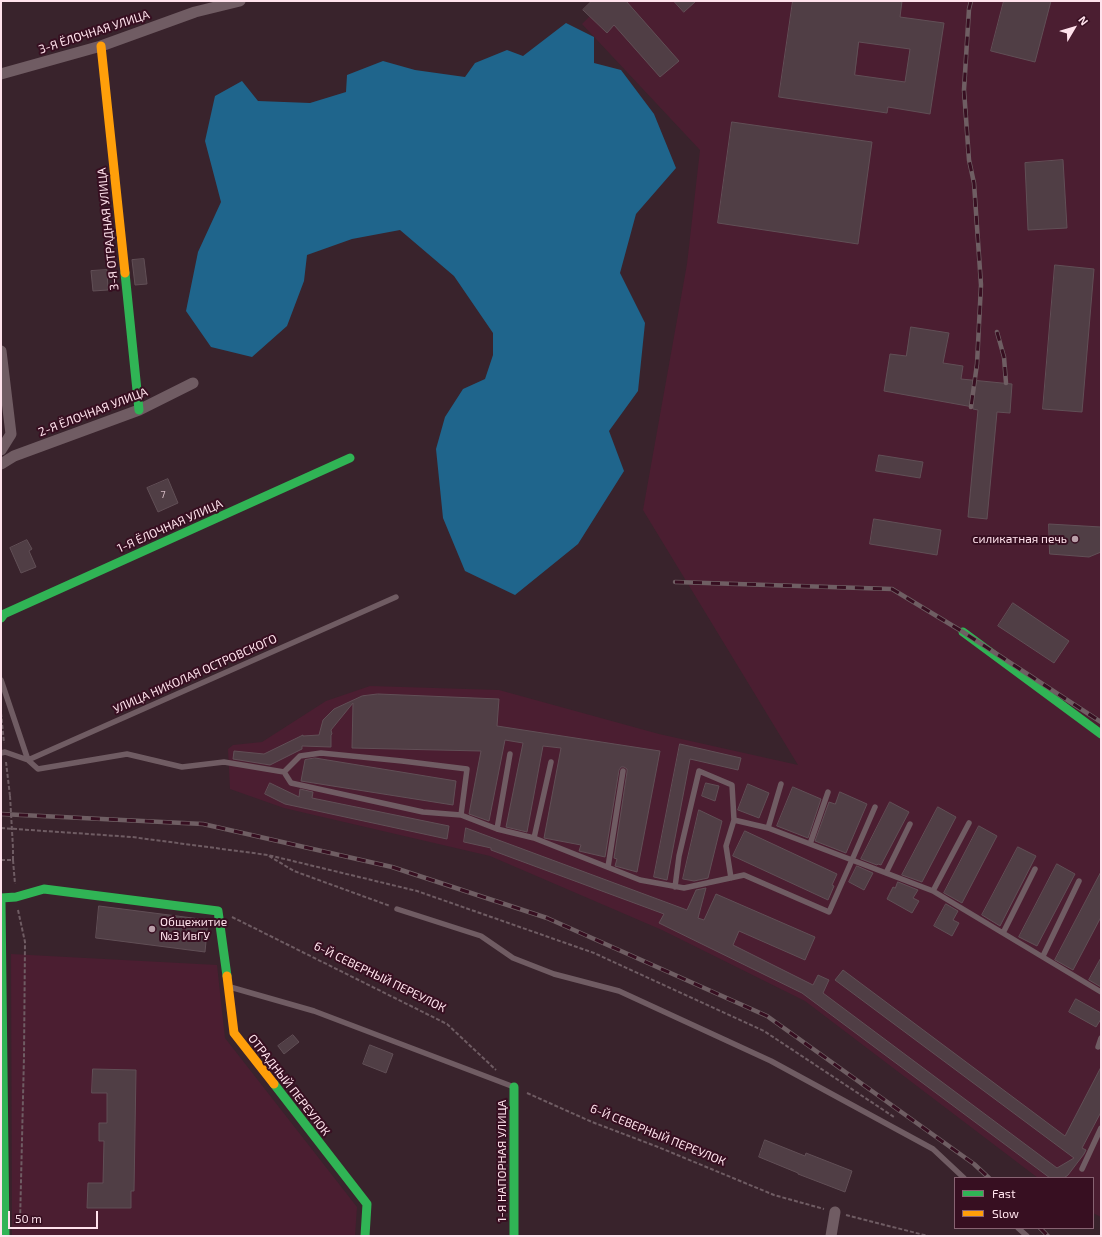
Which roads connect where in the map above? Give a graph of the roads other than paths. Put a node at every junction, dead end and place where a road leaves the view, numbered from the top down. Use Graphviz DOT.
graph roads {
  1 [pos="240,1"];
  2 [pos="195,6"];
  3 [pos="101,46"];
  4 [pos="1,74"];
  5 [pos="1,351"];
  6 [pos="193,383"];
  7 [pos="139,410"];
  8 [pos="1,450"];
  9 [pos="350,458"];
  10 [pos="1,464"];
  11 [pos="396,597"];
  12 [pos="1,618"];
  13 [pos="963,632"];
  14 [pos="1,680"];
  15 [pos="1101,734"];
  16 [pos="1,753"];
  17 [pos="510,754"];
  18 [pos="28,760"];
  19 [pos="551,762"];
  20 [pos="623,771"];
  21 [pos="284,772"];
  22 [pos="781,784"];
  23 [pos="828,792"];
  24 [pos="875,808"];
  25 [pos="461,815"];
  26 [pos="734,820"];
  27 [pos="969,823"];
  28 [pos="910,824"];
  29 [pos="768,828"];
  30 [pos="497,829"];
  31 [pos="534,838"];
  32 [pos="810,844"];
  33 [pos="852,860"];
  34 [pos="608,867"];
  35 [pos="1035,869"];
  36 [pos="886,873"];
  37 [pos="731,878"];
  38 [pos="1079,882"];
  39 [pos="675,886"];
  40 [pos="933,892"];
  41 [pos="1,898"];
  42 [pos="1,902"];
  43 [pos="397,909"];
  44 [pos="1,932"];
  45 [pos="1003,933"];
  46 [pos="1043,956"];
  47 [pos="228,986"];
  48 [pos="1101,992"];
  49 [pos="1101,1038"];
  50 [pos="1098,1047"];
  51 [pos="2,1056"];
  52 [pos="514,1087"];
  53 [pos="1101,1128"];
  54 [pos="1082,1169"];
  55 [pos="963,1177"];
  56 [pos="835,1212"];
  57 [pos="1019,1229"];
  58 [pos="5,1236"];
  59 [pos="365,1236"];
  60 [pos="514,1236"];
  61 [pos="832,1236"];
  62 [pos="1027,1236"];
  1 -- 2 [label="street, 3-Я ЁЛОЧНАЯ УЛИЦА"];
  2 -- 3 [label="street, 3-Я ЁЛОЧНАЯ УЛИЦА"];
  3 -- 4 [label="street, 3-Я ЁЛОЧНАЯ УЛИЦА"];
  3 -- 7 [label="street, 3-Я ОТРАДНАЯ УЛИЦА"];
  5 -- 8 [label="street"];
  6 -- 7 [label="street, 2-Я ЁЛОЧНАЯ УЛИЦА"];
  7 -- 10 [label="street, 2-Я ЁЛОЧНАЯ УЛИЦА"];
  9 -- 12 [label="street, 1-Я ЁЛОЧНАЯ УЛИЦА"];
  11 -- 18 [label="lane, УЛИЦА НИКОЛАЯ ОСТРОВСКОГО"];
  13 -- 15 [label="street"];
  14 -- 18 [label="lane"];
  16 -- 18 [label="lane"];
  17 -- 30 [label="lane"];
  18 -- 21 [label="lane"];
  19 -- 31 [label="lane"];
  20 -- 34 [label="lane"];
  21 -- 25 [label="lane"];
  21 -- 25 [label="lane"];
  22 -- 29 [label="lane"];
  23 -- 32 [label="lane"];
  24 -- 33 [label="lane"];
  25 -- 30 [label="lane"];
  26 -- 29 [label="lane"];
  26 -- 37 [label="lane"];
  26 -- 39 [label="lane"];
  27 -- 40 [label="lane"];
  28 -- 36 [label="lane"];
  29 -- 32 [label="lane"];
  30 -- 31 [label="lane"];
  31 -- 34 [label="lane"];
  32 -- 33 [label="lane"];
  33 -- 36 [label="lane"];
  33 -- 37 [label="lane"];
  34 -- 39 [label="lane"];
  35 -- 45 [label="lane"];
  36 -- 40 [label="lane"];
  37 -- 39 [label="lane"];
  38 -- 46 [label="lane"];
  40 -- 45 [label="lane"];
  41 -- 47 [label="street, ОТРАДНЫЙ ПЕРЕУЛОК"];
  42 -- 44 [label="street"];
  43 -- 55 [label="lane"];
  44 -- 51 [label="street"];
  45 -- 46 [label="lane"];
  46 -- 48 [label="lane"];
  47 -- 52 [label="lane"];
  47 -- 59 [label="street, ОТРАДНЫЙ ПЕРЕУЛОК"];
  49 -- 50 [label="lane"];
  51 -- 58 [label="street"];
  52 -- 60 [label="street, 1-Я НАПОРНАЯ УЛИЦА"];
  53 -- 54 [label="lane"];
  56 -- 61 [label="street"];
  57 -- 62 [label="lane"];
}
